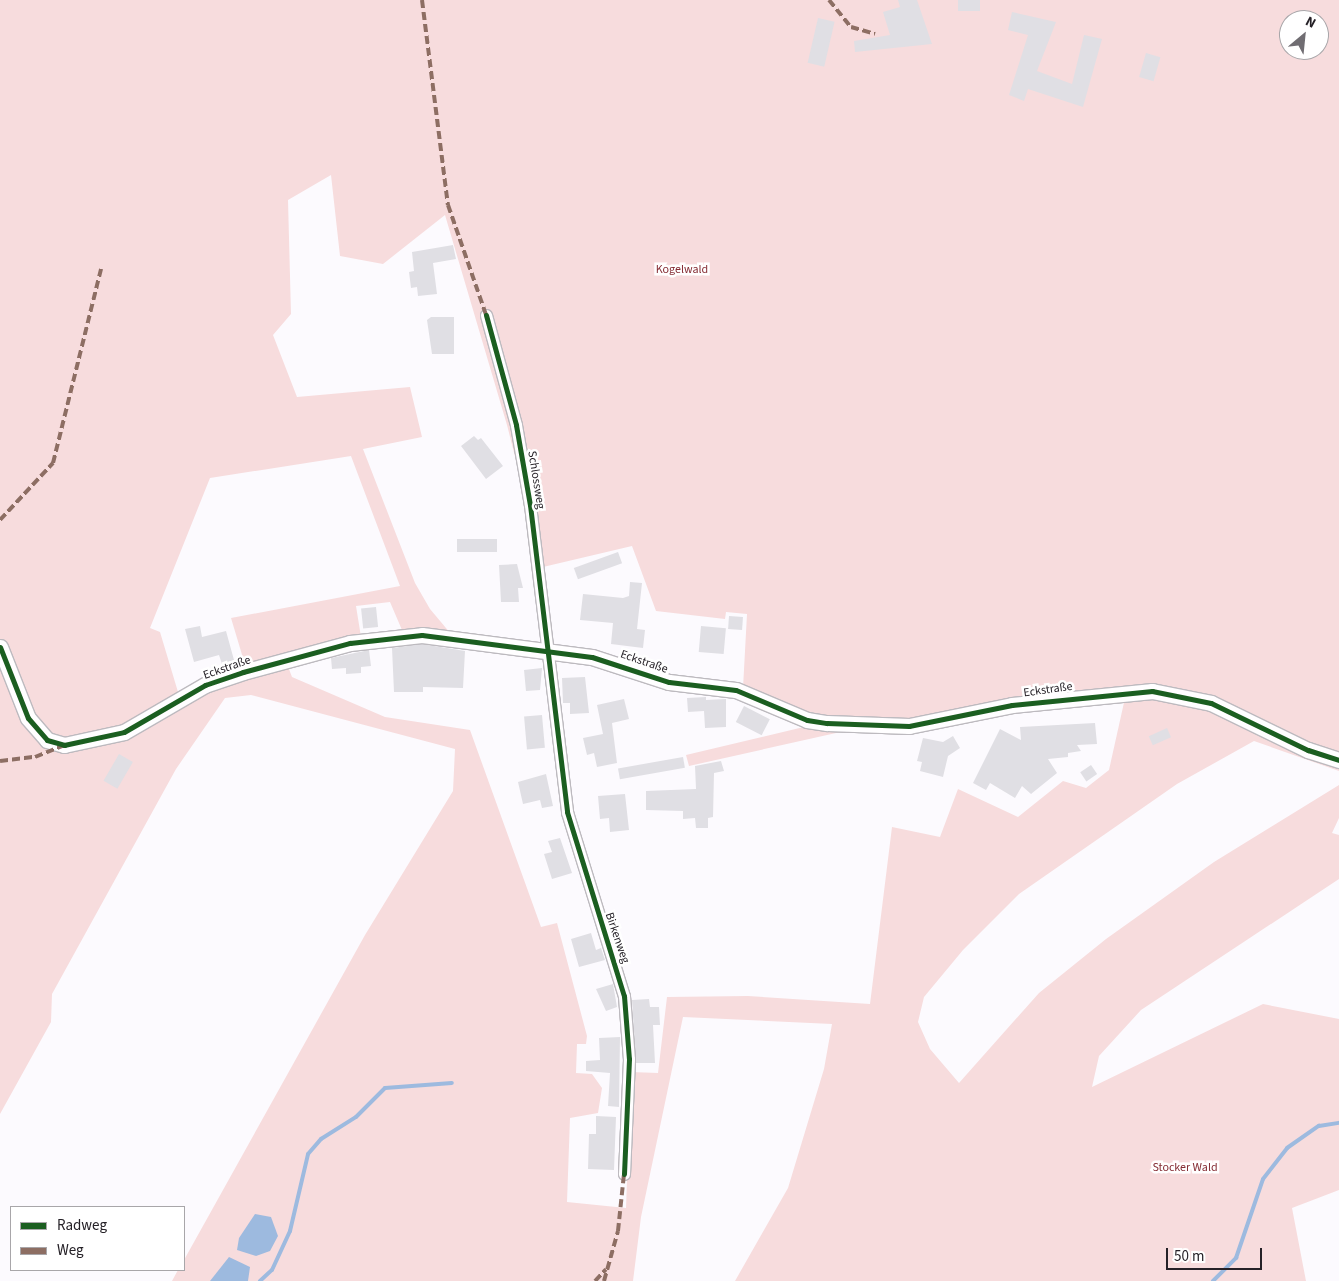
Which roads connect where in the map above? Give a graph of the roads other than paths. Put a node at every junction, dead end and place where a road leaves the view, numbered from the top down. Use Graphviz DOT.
graph roads {
  1 [pos="486,315"];
  2 [pos="0,647"];
  3 [pos="550,652"];
  4 [pos="1339,760"];
  5 [pos="624,1174"];
  1 -- 3 [label="street, Schlossweg"];
  2 -- 3 [label="street, Eckstraße"];
  3 -- 4 [label="street, Eckstraße"];
  3 -- 5 [label="street, Birkenweg"];
}
